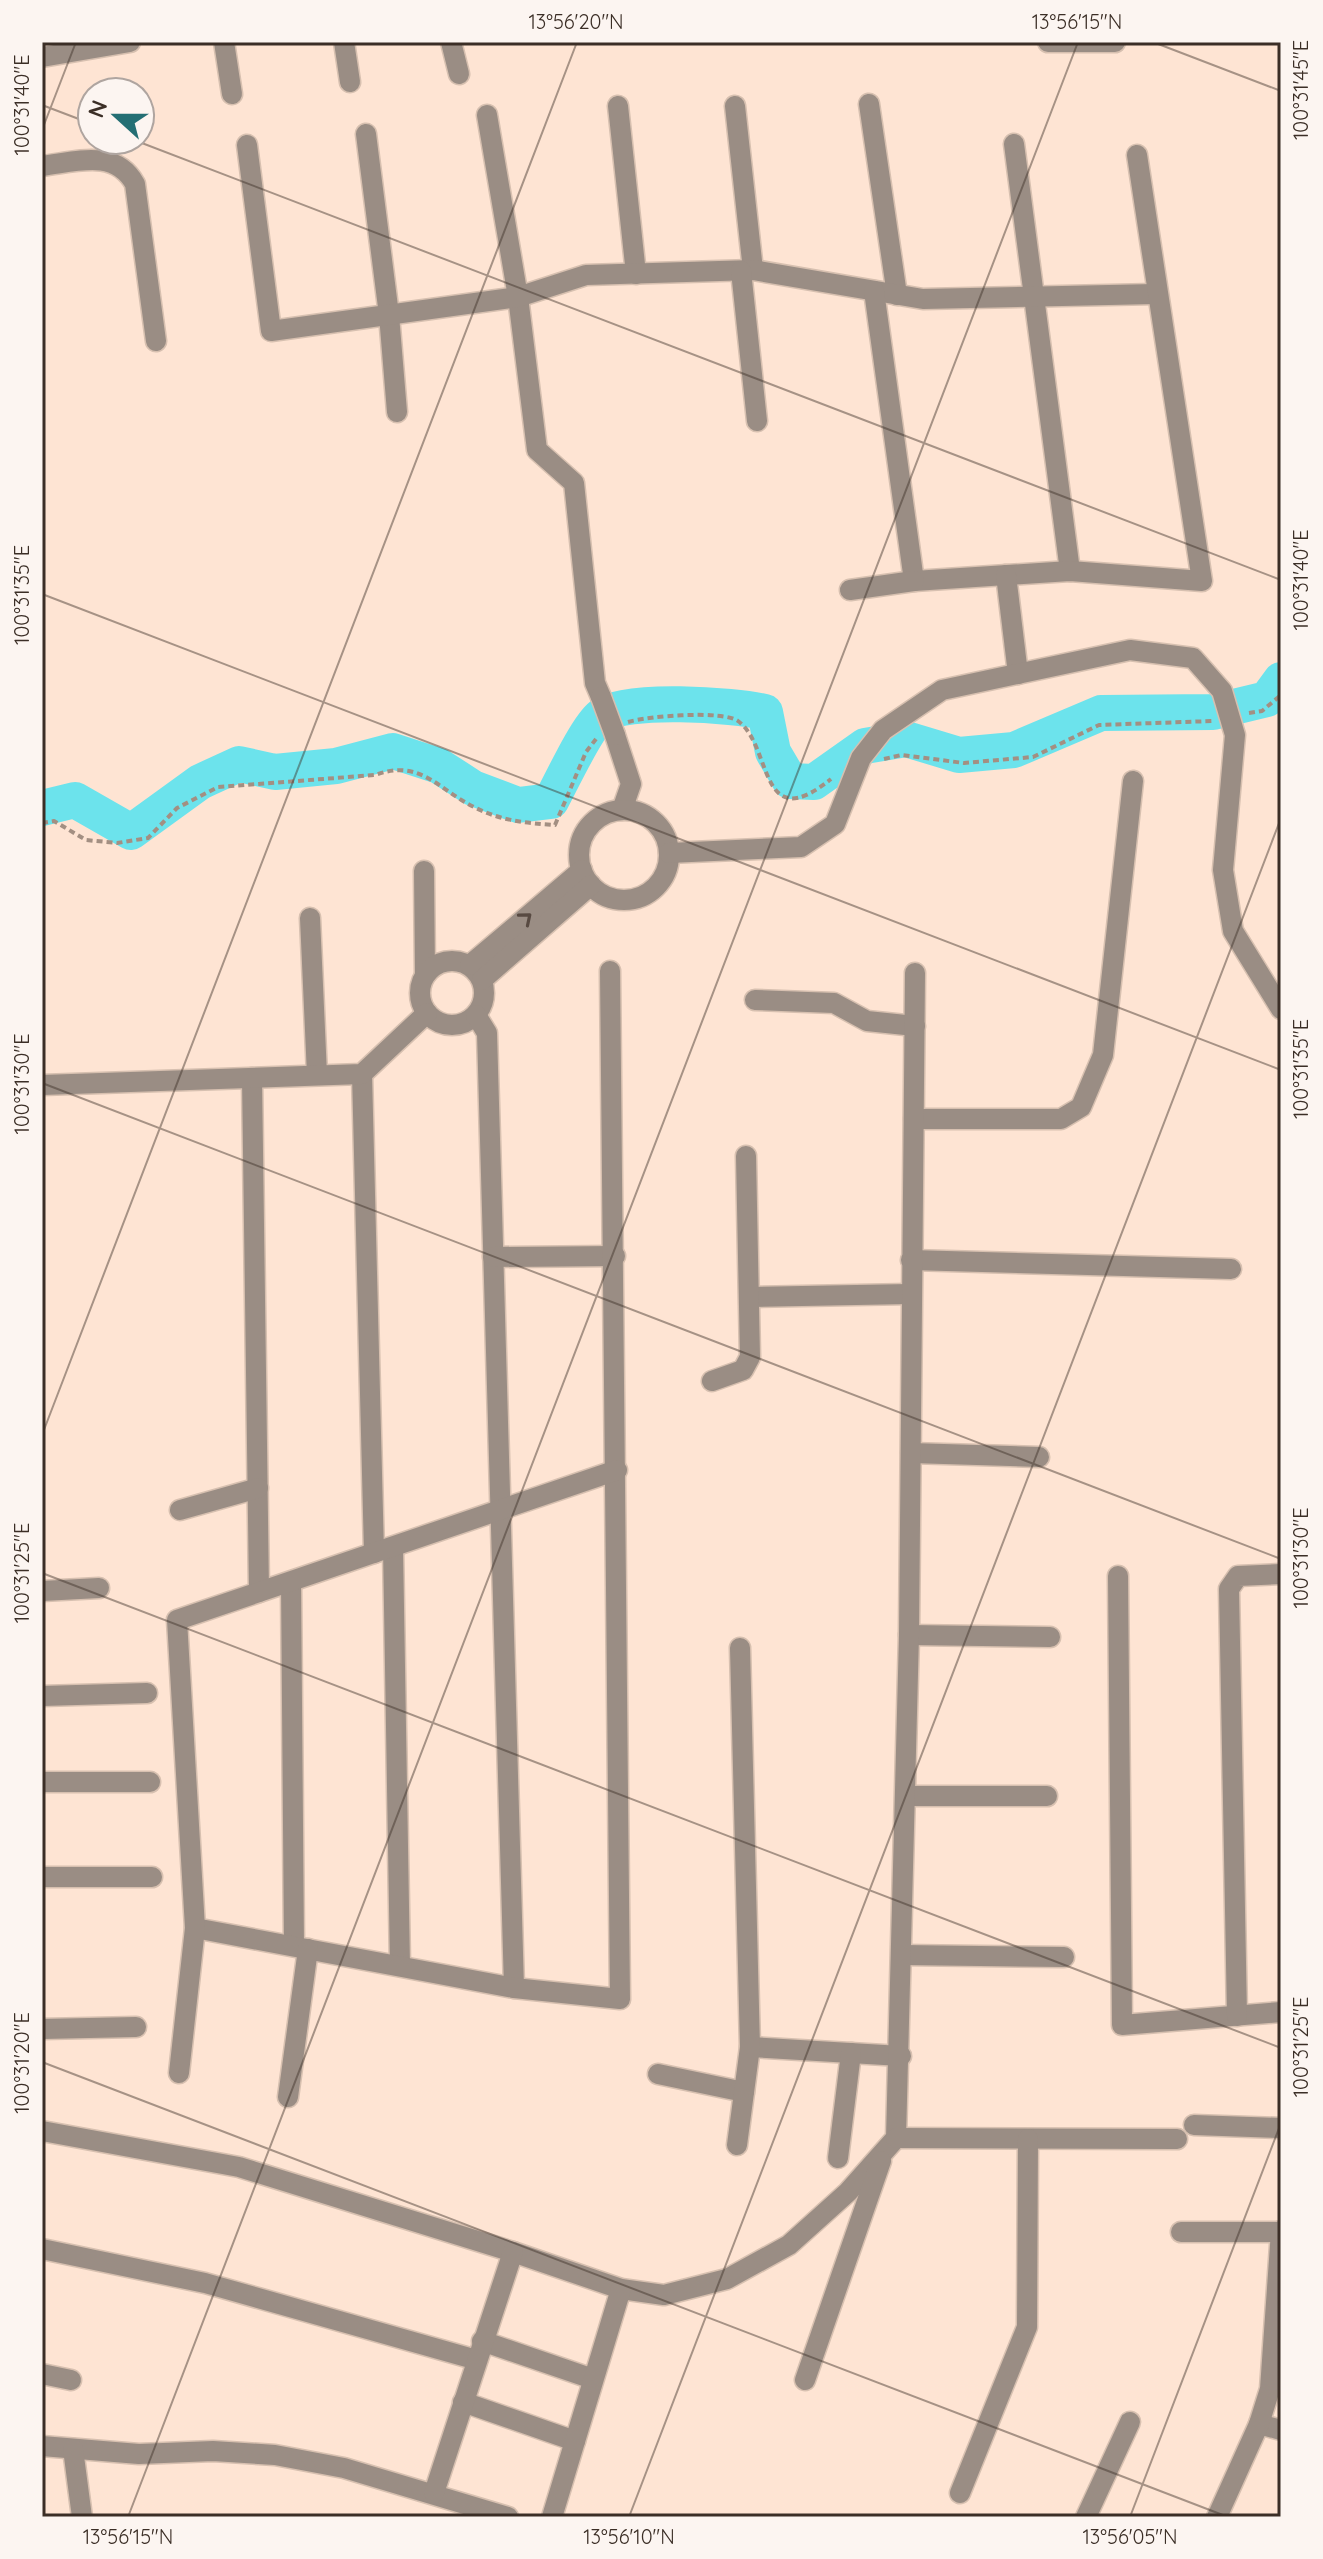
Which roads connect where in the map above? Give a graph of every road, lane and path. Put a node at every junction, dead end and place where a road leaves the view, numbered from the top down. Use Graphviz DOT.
graph roads {
  1 [pos="224,42"];
  2 [pos="344,42"];
  3 [pos="451,42"];
  4 [pos="1048,42"];
  5 [pos="1115,42"];
  6 [pos="120,43"];
  7 [pos="42,57"];
  8 [pos="459,74"];
  9 [pos="350,82"];
  10 [pos="232,94"];
  11 [pos="869,104"];
  12 [pos="618,106"];
  13 [pos="735,106"];
  14 [pos="487,115"];
  15 [pos="366,134"];
  16 [pos="1014,144"];
  17 [pos="247,145"];
  18 [pos="1137,155"];
  19 [pos="42,166"];
  20 [pos="747,271"];
  21 [pos="636,274"];
  22 [pos="874,291"];
  23 [pos="1155,294"];
  24 [pos="897,295"];
  25 [pos="518,297"];
  26 [pos="1032,297"];
  27 [pos="389,315"];
  28 [pos="156,341"];
  29 [pos="397,412"];
  30 [pos="757,421"];
  31 [pos="1070,571"];
  32 [pos="1006,575"];
  33 [pos="914,581"];
  34 [pos="850,590"];
  35 [pos="1018,674"];
  36 [pos="1281,695"];
  37 [pos="1230,716"];
  38 [pos="613,731"];
  39 [pos="859,762"];
  40 [pos="1133,781"];
  41 [pos="622,810"];
  42 [pos="42,823"];
  43 [pos="669,853"];
  44 [pos="424,871"];
  45 [pos="586,878"];
  46 [pos="310,918"];
  47 [pos="610,971"];
  48 [pos="476,972"];
  49 [pos="915,973"];
  50 [pos="425,975"];
  51 [pos="755,1000"];
  52 [pos="1281,1009"];
  53 [pos="427,1013"];
  54 [pos="476,1015"];
  55 [pos="915,1026"];
  56 [pos="362,1074"];
  57 [pos="317,1075"];
  58 [pos="252,1078"];
  59 [pos="42,1085"];
  60 [pos="914,1119"];
  61 [pos="746,1156"];
  62 [pos="615,1256"];
  63 [pos="493,1257"];
  64 [pos="911,1260"];
  65 [pos="1231,1269"];
  66 [pos="910,1294"];
  67 [pos="751,1297"];
  68 [pos="712,1381"];
  69 [pos="911,1453"];
  70 [pos="1039,1457"];
  71 [pos="617,1470"];
  72 [pos="258,1488"];
  73 [pos="180,1510"];
  74 [pos="500,1510"];
  75 [pos="383,1550"];
  76 [pos="1281,1574"];
  77 [pos="1118,1576"];
  78 [pos="291,1582"];
  79 [pos="99,1588"];
  80 [pos="42,1591"];
  81 [pos="259,1592"];
  82 [pos="909,1635"];
  83 [pos="1050,1637"];
  84 [pos="740,1648"];
  85 [pos="147,1693"];
  86 [pos="42,1696"];
  87 [pos="42,1782"];
  88 [pos="150,1782"];
  89 [pos="906,1796"];
  90 [pos="1047,1796"];
  91 [pos="42,1877"];
  92 [pos="152,1877"];
  93 [pos="195,1928"];
  94 [pos="301,1947"];
  95 [pos="903,1955"];
  96 [pos="1064,1957"];
  97 [pos="400,1966"];
  98 [pos="514,1988"];
  99 [pos="1281,2012"];
  100 [pos="1237,2016"];
  101 [pos="136,2027"];
  102 [pos="42,2029"];
  103 [pos="750,2047"];
  104 [pos="851,2053"];
  105 [pos="901,2056"];
  106 [pos="179,2073"];
  107 [pos="658,2074"];
  108 [pos="744,2092"];
  109 [pos="288,2097"];
  110 [pos="1194,2125"];
  111 [pos="1281,2128"];
  112 [pos="42,2131"];
  113 [pos="1028,2139"];
  114 [pos="1177,2139"];
  115 [pos="891,2144"];
  116 [pos="737,2145"];
  117 [pos="838,2158"];
  118 [pos="1281,2231"];
  119 [pos="1181,2232"];
  120 [pos="42,2249"];
  121 [pos="513,2252"];
  122 [pos="621,2289"];
  123 [pos="1278,2326"];
  124 [pos="479,2350"];
  125 [pos="42,2374"];
  126 [pos="593,2379"];
  127 [pos="71,2380"];
  128 [pos="805,2380"];
  129 [pos="463,2402"];
  130 [pos="1130,2422"];
  131 [pos="1259,2424"];
  132 [pos="1281,2430"];
  133 [pos="575,2441"];
  134 [pos="42,2446"];
  135 [pos="73,2449"];
  136 [pos="434,2493"];
  137 [pos="960,2493"];
  138 [pos="82,2517"];
  139 [pos="508,2517"];
  140 [pos="552,2517"];
  141 [pos="1086,2517"];
  142 [pos="1217,2517"];
  1 -- 10 [label="street"];
  2 -- 9 [label="street"];
  3 -- 8 [label="street"];
  4 -- 5 [label="street"];
  6 -- 7 [label="street"];
  11 -- 24 [label="street"];
  12 -- 21 [label="street"];
  13 -- 20 [label="street"];
  14 -- 25 [label="street"];
  15 -- 27 [label="street"];
  16 -- 26 [label="street"];
  17 -- 27 [label="street"];
  18 -- 23 [label="street"];
  19 -- 28 [label="street"];
  20 -- 21 [label="street"];
  20 -- 22 [label="street"];
  20 -- 30 [label="street"];
  21 -- 25 [label="street"];
  22 -- 24 [label="street"];
  22 -- 33 [label="street"];
  23 -- 26 [label="street"];
  23 -- 31 [label="street"];
  24 -- 26 [label="street"];
  25 -- 27 [label="street"];
  25 -- 38 [label="street, bridge"];
  26 -- 31 [label="street"];
  27 -- 29 [label="street"];
  31 -- 32 [label="street"];
  32 -- 33 [label="street"];
  32 -- 35 [label="street"];
  33 -- 34 [label="street"];
  35 -- 37 [label="street"];
  35 -- 39 [label="street"];
  36 -- 37 [label="path"];
  37 -- 39 [label="path"];
  37 -- 52 [label="street"];
  38 -- 39 [label="path"];
  38 -- 41 [label="street"];
  38 -- 42 [label="path"];
  39 -- 43 [label="street"];
  40 -- 60 [label="street"];
  41 -- 43 [label="street"];
  41 -- 45 [label="street"];
  43 -- 45 [label="street"];
  44 -- 50 [label="street"];
  45 -- 48 [label="street"];
  46 -- 57 [label="street"];
  47 -- 62 [label="street"];
  48 -- 50 [label="street"];
  48 -- 54 [label="street"];
  49 -- 55 [label="street"];
  50 -- 53 [label="street"];
  51 -- 55 [label="street"];
  53 -- 54 [label="street"];
  53 -- 56 [label="street"];
  54 -- 63 [label="street"];
  55 -- 60 [label="street"];
  56 -- 57 [label="street"];
  56 -- 75 [label="street"];
  57 -- 58 [label="street"];
  58 -- 59 [label="street"];
  58 -- 72 [label="street"];
  60 -- 64 [label="street"];
  61 -- 67 [label="street"];
  62 -- 63 [label="street"];
  62 -- 71 [label="street"];
  63 -- 74 [label="street"];
  64 -- 65 [label="street"];
  64 -- 66 [label="street"];
  66 -- 67 [label="street"];
  66 -- 69 [label="street"];
  67 -- 68 [label="street"];
  69 -- 70 [label="street"];
  69 -- 82 [label="street"];
  71 -- 74 [label="street"];
  71 -- 98 [label="street"];
  72 -- 73 [label="street"];
  72 -- 81 [label="street"];
  74 -- 75 [label="street"];
  74 -- 98 [label="street"];
  75 -- 78 [label="street"];
  75 -- 97 [label="street"];
  76 -- 100 [label="street"];
  77 -- 100 [label="street"];
  78 -- 81 [label="street"];
  78 -- 94 [label="street"];
  79 -- 80 [label="street"];
  81 -- 93 [label="street"];
  82 -- 83 [label="street"];
  82 -- 89 [label="street"];
  84 -- 103 [label="street"];
  85 -- 86 [label="street"];
  87 -- 88 [label="street"];
  89 -- 90 [label="street"];
  89 -- 95 [label="street"];
  91 -- 92 [label="street"];
  93 -- 94 [label="street"];
  93 -- 106 [label="street"];
  94 -- 97 [label="street"];
  94 -- 109 [label="street"];
  95 -- 96 [label="street"];
  95 -- 105 [label="street"];
  97 -- 98 [label="street"];
  99 -- 100 [label="street"];
  101 -- 102 [label="street"];
  103 -- 104 [label="street"];
  103 -- 108 [label="street"];
  104 -- 105 [label="street"];
  104 -- 117 [label="street"];
  105 -- 115 [label="street"];
  107 -- 108 [label="street"];
  108 -- 116 [label="street"];
  110 -- 111 [label="street"];
  112 -- 121 [label="street"];
  113 -- 114 [label="street"];
  113 -- 115 [label="street"];
  113 -- 137 [label="street"];
  115 -- 122 [label="street"];
  115 -- 128 [label="street"];
  118 -- 119 [label="street"];
  118 -- 123 [label="street"];
  120 -- 124 [label="street"];
  121 -- 122 [label="street"];
  121 -- 124 [label="street"];
  122 -- 126 [label="street"];
  123 -- 131 [label="street"];
  124 -- 126 [label="street"];
  124 -- 129 [label="street"];
  125 -- 127 [label="street"];
  126 -- 133 [label="street"];
  129 -- 133 [label="street"];
  129 -- 136 [label="street"];
  130 -- 141 [label="street"];
  131 -- 132 [label="street"];
  131 -- 142 [label="street"];
  133 -- 140 [label="street"];
  134 -- 135 [label="street"];
  135 -- 136 [label="street"];
  135 -- 138 [label="street"];
  136 -- 139 [label="street"];
}
